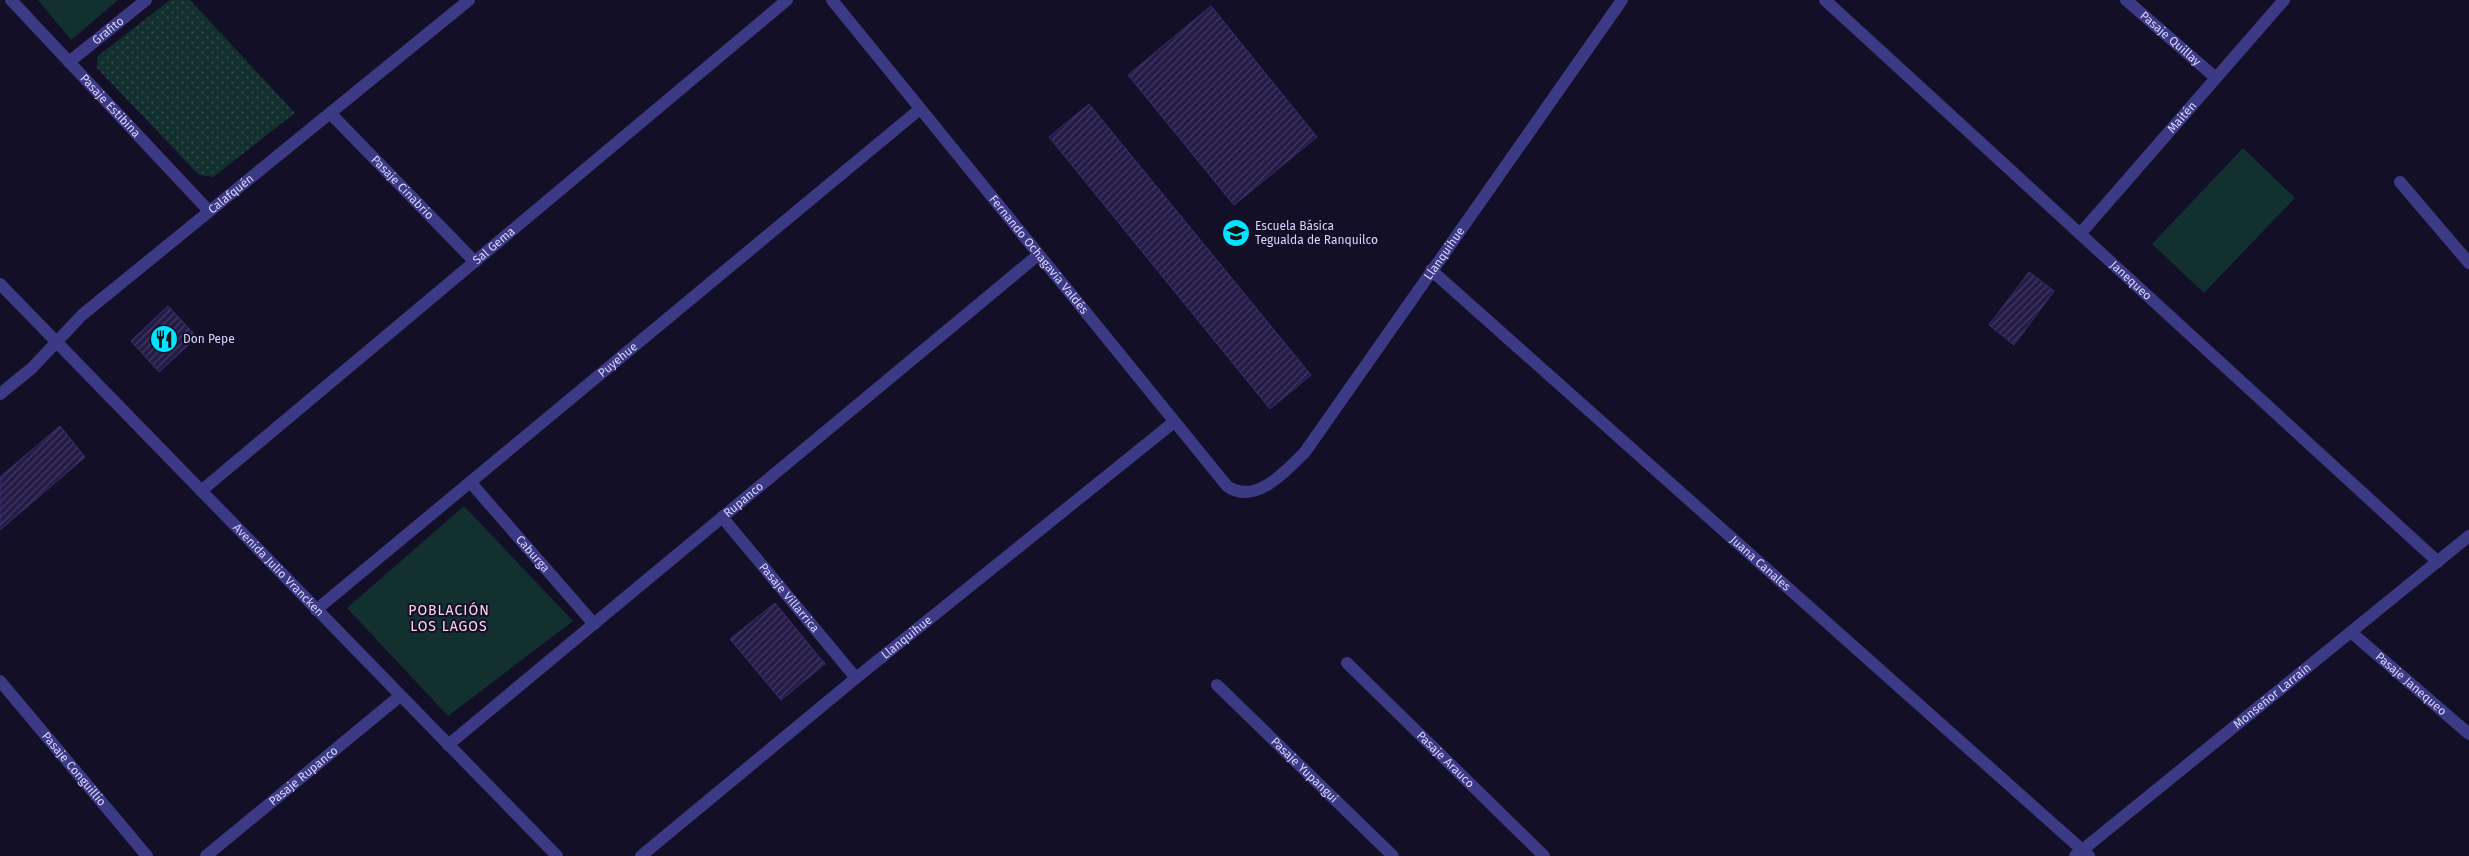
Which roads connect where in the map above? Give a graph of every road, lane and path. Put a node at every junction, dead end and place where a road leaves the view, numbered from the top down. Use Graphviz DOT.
graph roads {
  1 [pos="11,0"];
  2 [pos="146,0"];
  3 [pos="469,0"];
  4 [pos="787,0"];
  5 [pos="832,0"];
  6 [pos="1622,0"];
  7 [pos="1825,0"];
  8 [pos="2126,0"];
  9 [pos="2284,0"];
  10 [pos="70,62"];
  11 [pos="2216,78"];
  12 [pos="920,109"];
  13 [pos="330,113"];
  14 [pos="2400,182"];
  15 [pos="210,211"];
  16 [pos="2080,234"];
  17 [pos="1038,255"];
  18 [pos="475,262"];
  19 [pos="2469,263"];
  20 [pos="1431,270"];
  21 [pos="0,284"];
  22 [pos="56,342"];
  23 [pos="0,394"];
  24 [pos="1174,422"];
  25 [pos="471,483"];
  26 [pos="201,491"];
  27 [pos="1255,491"];
  28 [pos="722,517"];
  29 [pos="2469,536"];
  30 [pos="2438,562"];
  31 [pos="316,610"];
  32 [pos="594,624"];
  33 [pos="2352,633"];
  34 [pos="1347,663"];
  35 [pos="856,678"];
  36 [pos="0,681"];
  37 [pos="1217,685"];
  38 [pos="400,696"];
  39 [pos="2469,734"];
  40 [pos="448,745"];
  41 [pos="2082,854"];
  42 [pos="148,856"];
  43 [pos="206,856"];
  44 [pos="557,856"];
  45 [pos="641,856"];
  46 [pos="1392,856"];
  47 [pos="1544,856"];
  1 -- 10 [label="street, Pasaje Estibina"];
  2 -- 10 [label="street, Grafito"];
  3 -- 13 [label="street, Calafquén"];
  4 -- 18 [label="street, Sal Gema"];
  5 -- 12 [label="street, Fernando Ochagavía Valdés"];
  6 -- 20 [label="street, Llanquihue"];
  7 -- 16 [label="street, Janequeo"];
  8 -- 11 [label="street, Pasaje Quillay"];
  9 -- 11 [label="street, Maitén"];
  10 -- 15 [label="street, Pasaje Estibina"];
  11 -- 16 [label="street, Maitén"];
  12 -- 17 [label="street, Fernando Ochagavía Valdés"];
  12 -- 25 [label="street, Puyehue"];
  13 -- 15 [label="street, Calafquén"];
  13 -- 18 [label="street, Pasaje Cinabrio"];
  14 -- 19 [label="street"];
  15 -- 22 [label="street, Calafquén"];
  16 -- 30 [label="street, Janequeo"];
  17 -- 24 [label="street, Fernando Ochagavía Valdés"];
  17 -- 28 [label="street, Rupanco"];
  18 -- 26 [label="street, Sal Gema"];
  20 -- 27 [label="street, Llanquihue"];
  20 -- 41 [label="street, Juana Canales"];
  21 -- 22 [label="street, Avenida Julio Vrancken"];
  22 -- 23 [label="street, Calafquén"];
  22 -- 26 [label="street, Avenida Julio Vrancken"];
  24 -- 27 [label="street, Fernando Ochagavía Valdés"];
  24 -- 35 [label="street, Llanquihue"];
  25 -- 31 [label="street, Puyehue"];
  25 -- 32 [label="street, Caburga"];
  26 -- 31 [label="street, Avenida Julio Vrancken"];
  28 -- 32 [label="street, Rupanco"];
  28 -- 35 [label="street, Pasaje Villarrica"];
  29 -- 30 [label="street, Monseñor Larraín"];
  30 -- 33 [label="street, Monseñor Larraín"];
  31 -- 38 [label="street, Avenida Julio Vrancken"];
  32 -- 40 [label="street, Rupanco"];
  33 -- 39 [label="street, Pasaje Janequeo"];
  33 -- 41 [label="street, Monseñor Larraín"];
  34 -- 47 [label="street, Pasaje Arauco"];
  35 -- 45 [label="street, Llanquihue"];
  36 -- 42 [label="street, Pasaje Conguillío"];
  37 -- 46 [label="street, Pasaje Yupangui"];
  38 -- 40 [label="street, Avenida Julio Vrancken"];
  38 -- 43 [label="street, Pasaje Rupanco"];
  40 -- 44 [label="street, Avenida Julio Vrancken"];
}
